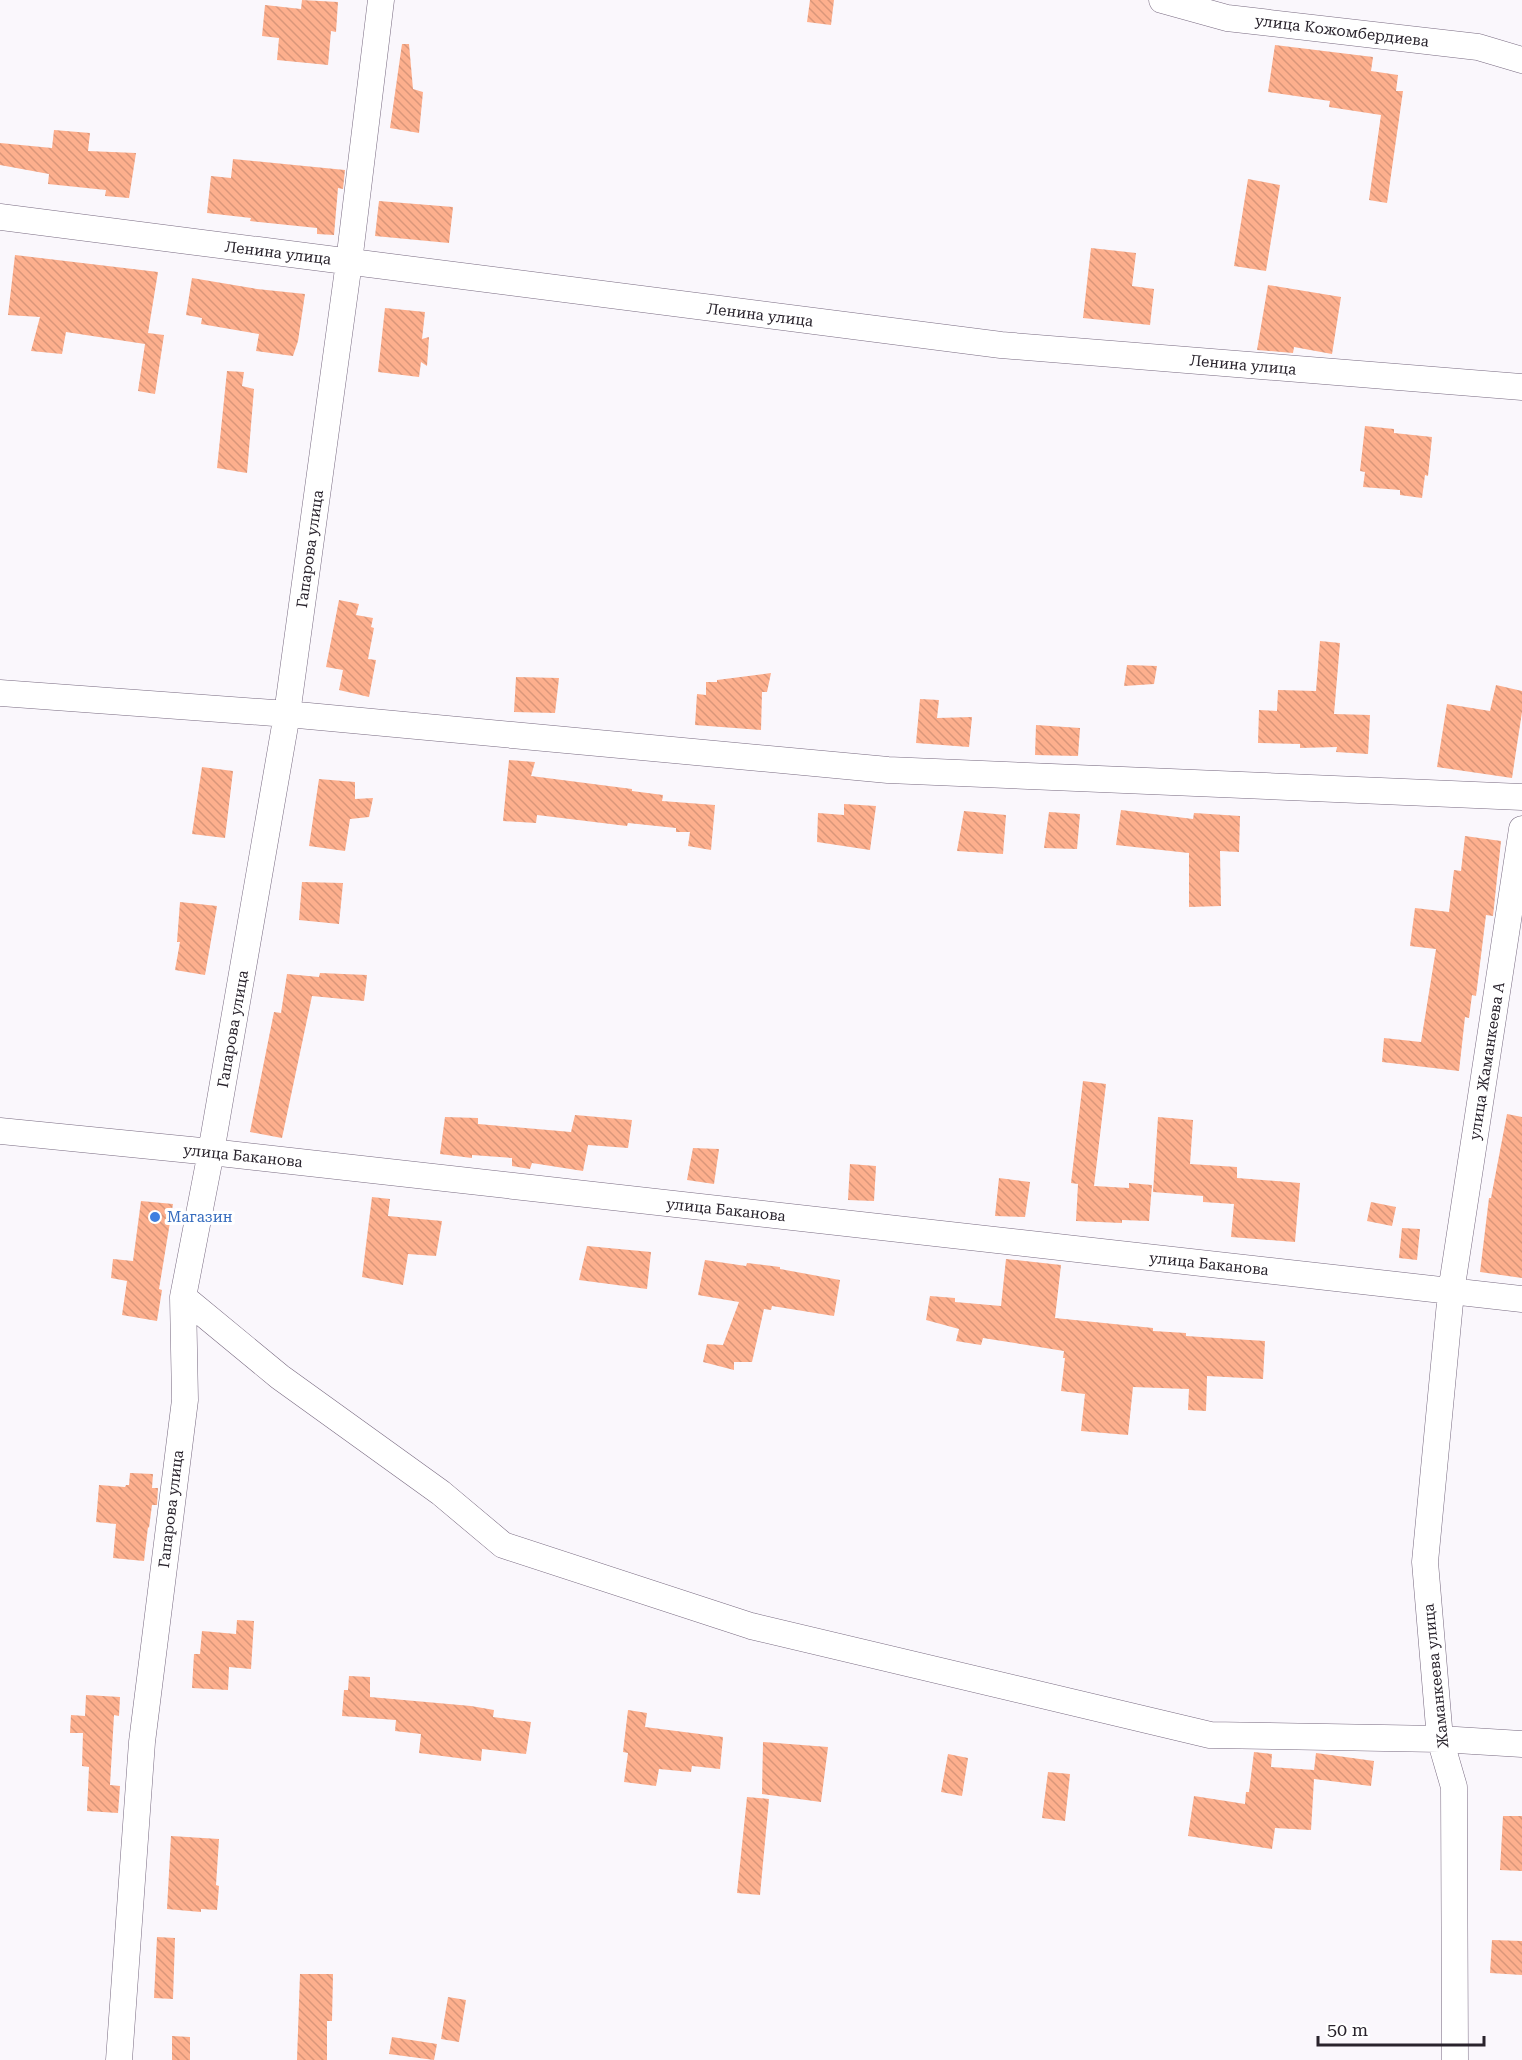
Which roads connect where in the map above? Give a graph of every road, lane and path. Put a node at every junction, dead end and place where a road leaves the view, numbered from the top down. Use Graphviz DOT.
graph roads {
  1 [pos="381,0"];
  2 [pos="1162,0"];
  3 [pos="1522,60"];
  4 [pos="0,218"];
  5 [pos="349,262"];
  6 [pos="1522,387"];
  7 [pos="0,693"];
  8 [pos="287,714"];
  9 [pos="1522,797"];
  10 [pos="1522,829"];
  11 [pos="0,1131"];
  12 [pos="211,1152"];
  13 [pos="1451,1292"];
  14 [pos="183,1297"];
  15 [pos="1522,1299"];
  16 [pos="1440,1739"];
  17 [pos="1522,1744"];
  18 [pos="119,2060"];
  19 [pos="1455,2060"];
  1 -- 5 [label="street, Гапарова улица"];
  2 -- 3 [label="street, улица Кожомбердиева"];
  4 -- 5 [label="street, Ленина улица"];
  5 -- 6 [label="street, Ленина улица"];
  5 -- 8 [label="street, Гапарова улица"];
  7 -- 8 [label="street"];
  8 -- 9 [label="street"];
  8 -- 12 [label="street, Гапарова улица"];
  10 -- 13 [label="street, улица Жаманкеева А"];
  11 -- 12 [label="street, улица Баканова"];
  12 -- 13 [label="street, улица Баканова"];
  12 -- 14 [label="street, Гапарова улица"];
  13 -- 15 [label="street, улица Баканова"];
  13 -- 16 [label="street, Жаманкеева улица"];
  14 -- 16 [label="street"];
  14 -- 18 [label="street, Гапарова улица"];
  16 -- 17 [label="street"];
  16 -- 19 [label="street, Жаманкеева улица"];
}
